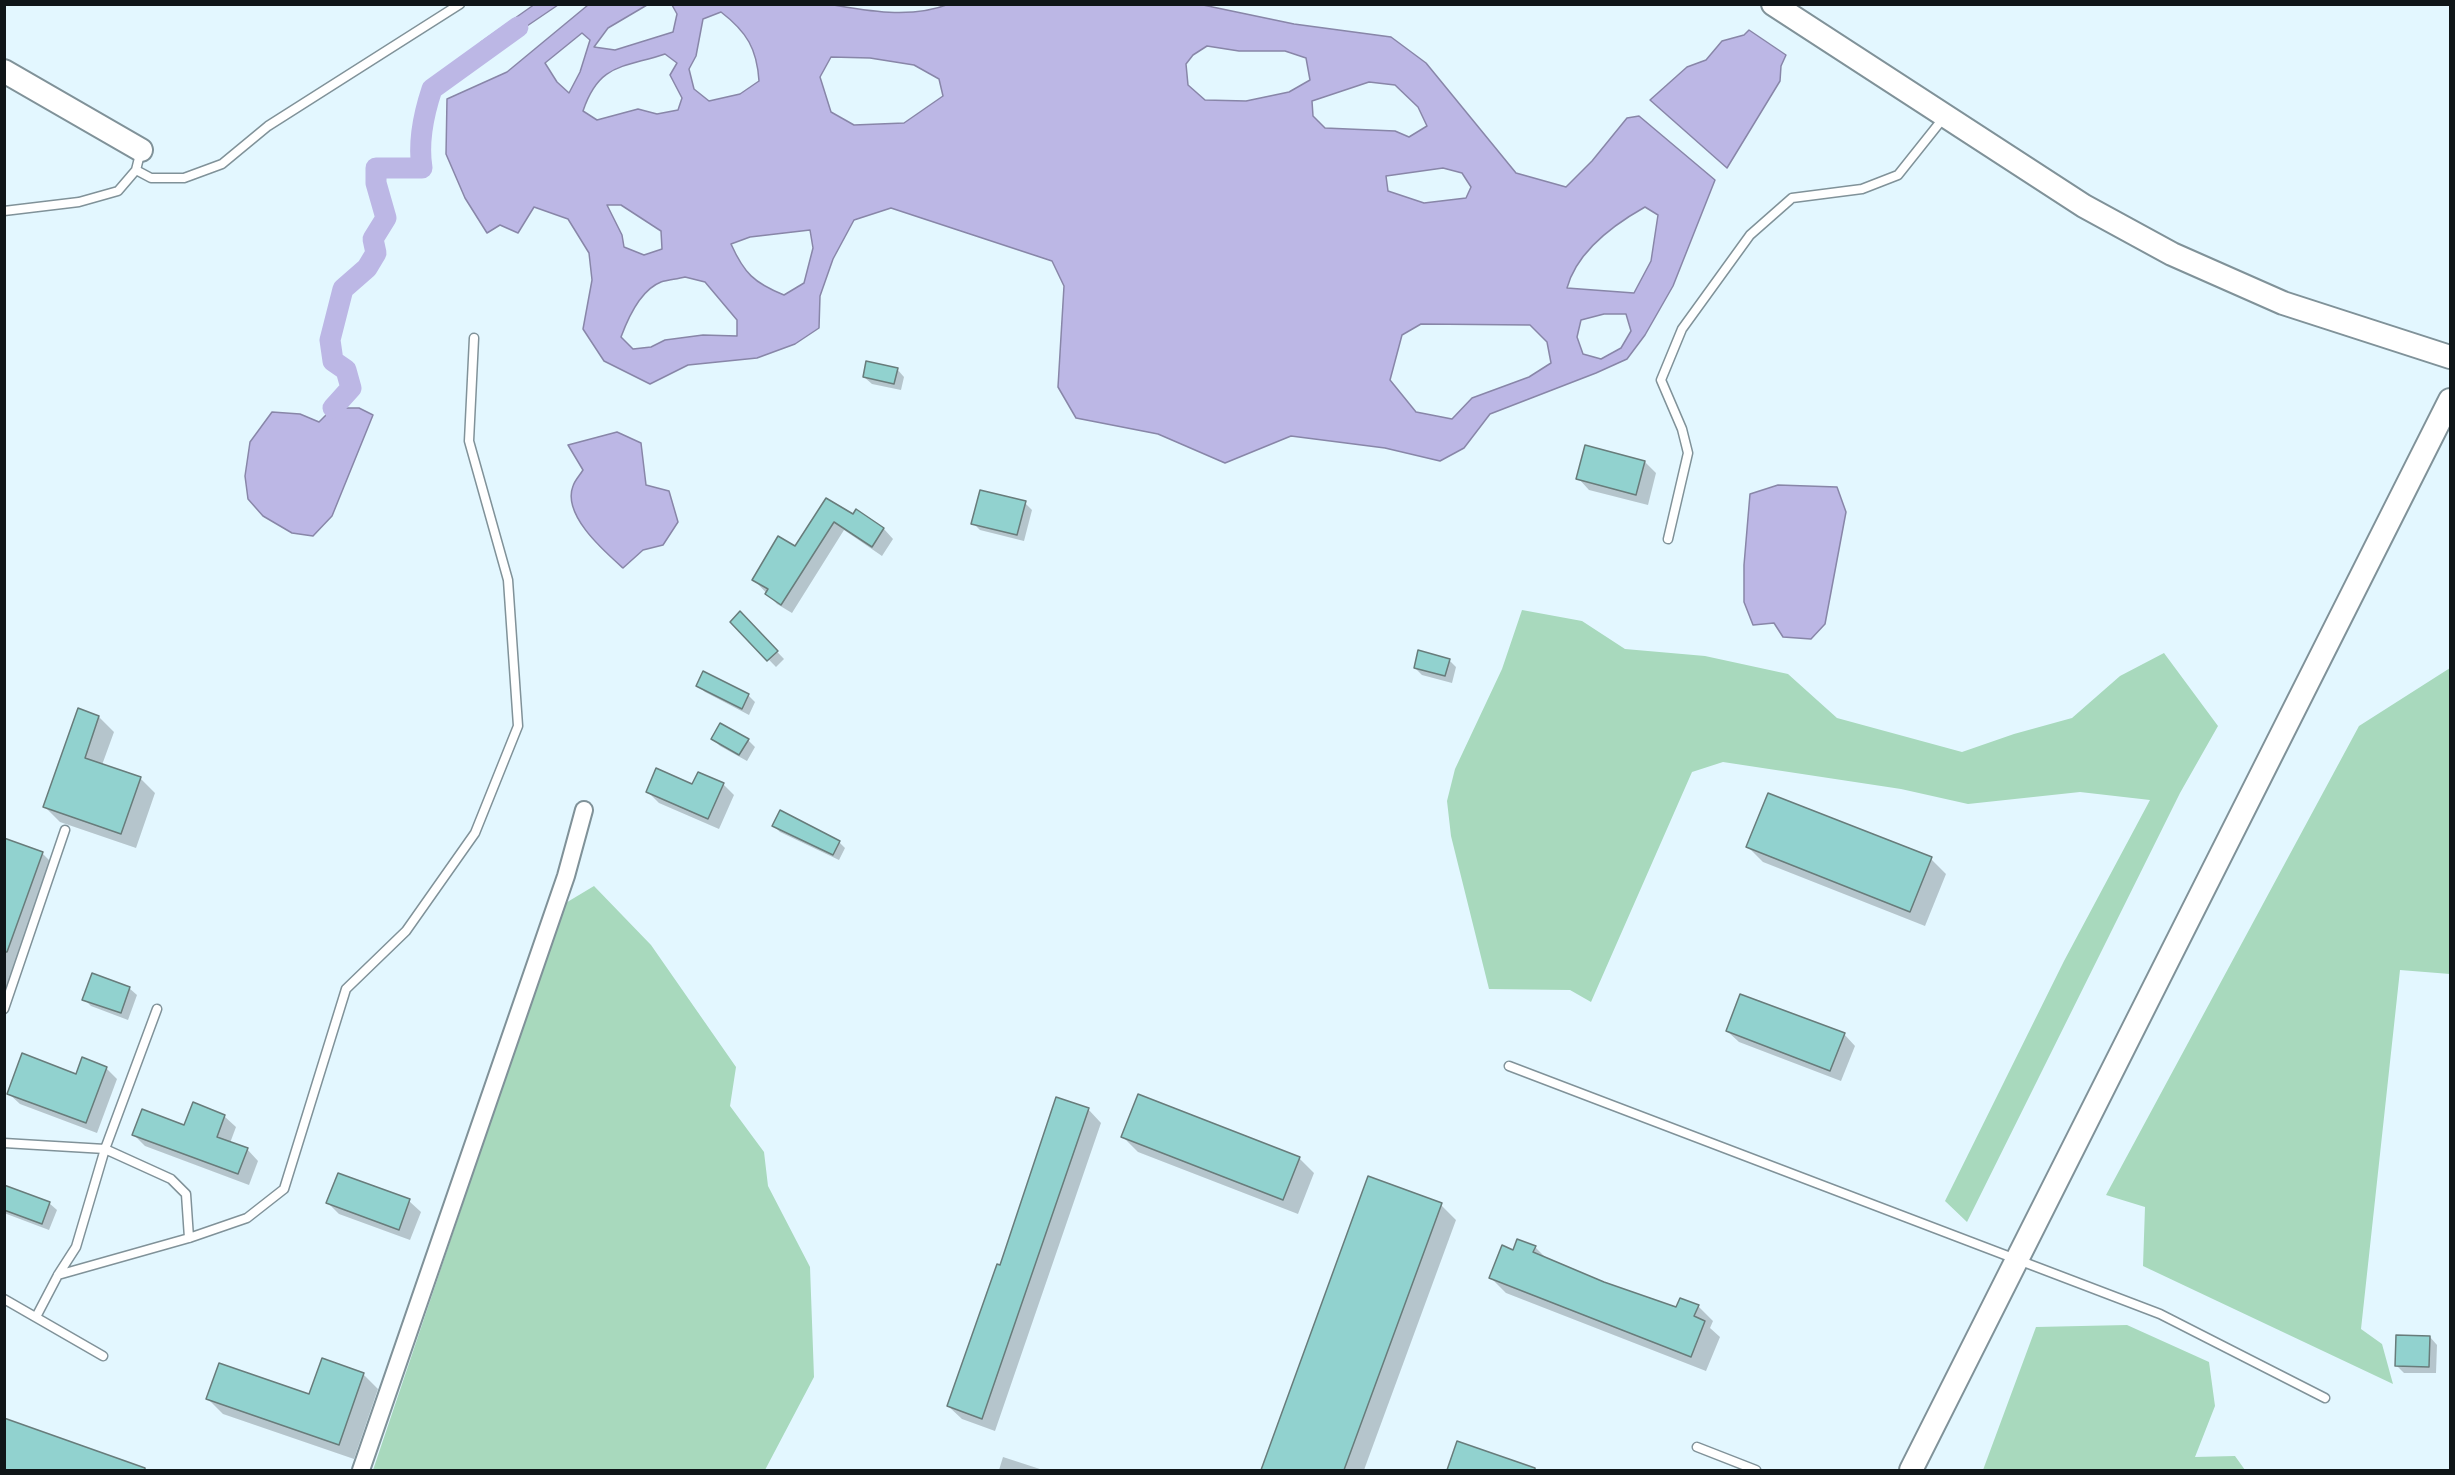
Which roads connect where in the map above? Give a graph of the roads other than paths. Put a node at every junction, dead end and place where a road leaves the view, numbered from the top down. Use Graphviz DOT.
graph roads {
  1 [pos="460,4"];
  2 [pos="1773,4"];
  3 [pos="4,71"];
  4 [pos="1945,116"];
  5 [pos="138,160"];
  6 [pos="4,212"];
  7 [pos="474,338"];
  8 [pos="2451,357"];
  9 [pos="2451,400"];
  10 [pos="1668,539"];
  11 [pos="584,810"];
  12 [pos="65,830"];
  13 [pos="4,1009"];
  14 [pos="158,1010"];
  15 [pos="1509,1066"];
  16 [pos="4,1143"];
  17 [pos="105,1149"];
  18 [pos="189,1238"];
  19 [pos="2018,1260"];
  20 [pos="58,1275"];
  21 [pos="4,1299"];
  22 [pos="36,1317"];
  23 [pos="103,1356"];
  24 [pos="2325,1398"];
  25 [pos="1697,1447"];
  26 [pos="361,1470"];
  27 [pos="1756,1470"];
  28 [pos="1911,1470"];
  1 -- 5 [label="lane"];
  2 -- 4 [label="street"];
  3 -- 5 [label="street"];
  4 -- 8 [label="street"];
  4 -- 10 [label="lane"];
  5 -- 6 [label="lane"];
  7 -- 18 [label="lane"];
  9 -- 19 [label="street"];
  11 -- 26 [label="street"];
  12 -- 13 [label="lane"];
  14 -- 17 [label="lane"];
  15 -- 19 [label="lane"];
  16 -- 17 [label="lane"];
  17 -- 18 [label="lane"];
  17 -- 20 [label="lane"];
  18 -- 20 [label="lane"];
  19 -- 24 [label="lane"];
  19 -- 28 [label="street"];
  20 -- 22 [label="lane"];
  21 -- 22 [label="lane"];
  22 -- 23 [label="lane"];
  25 -- 27 [label="lane"];
}
